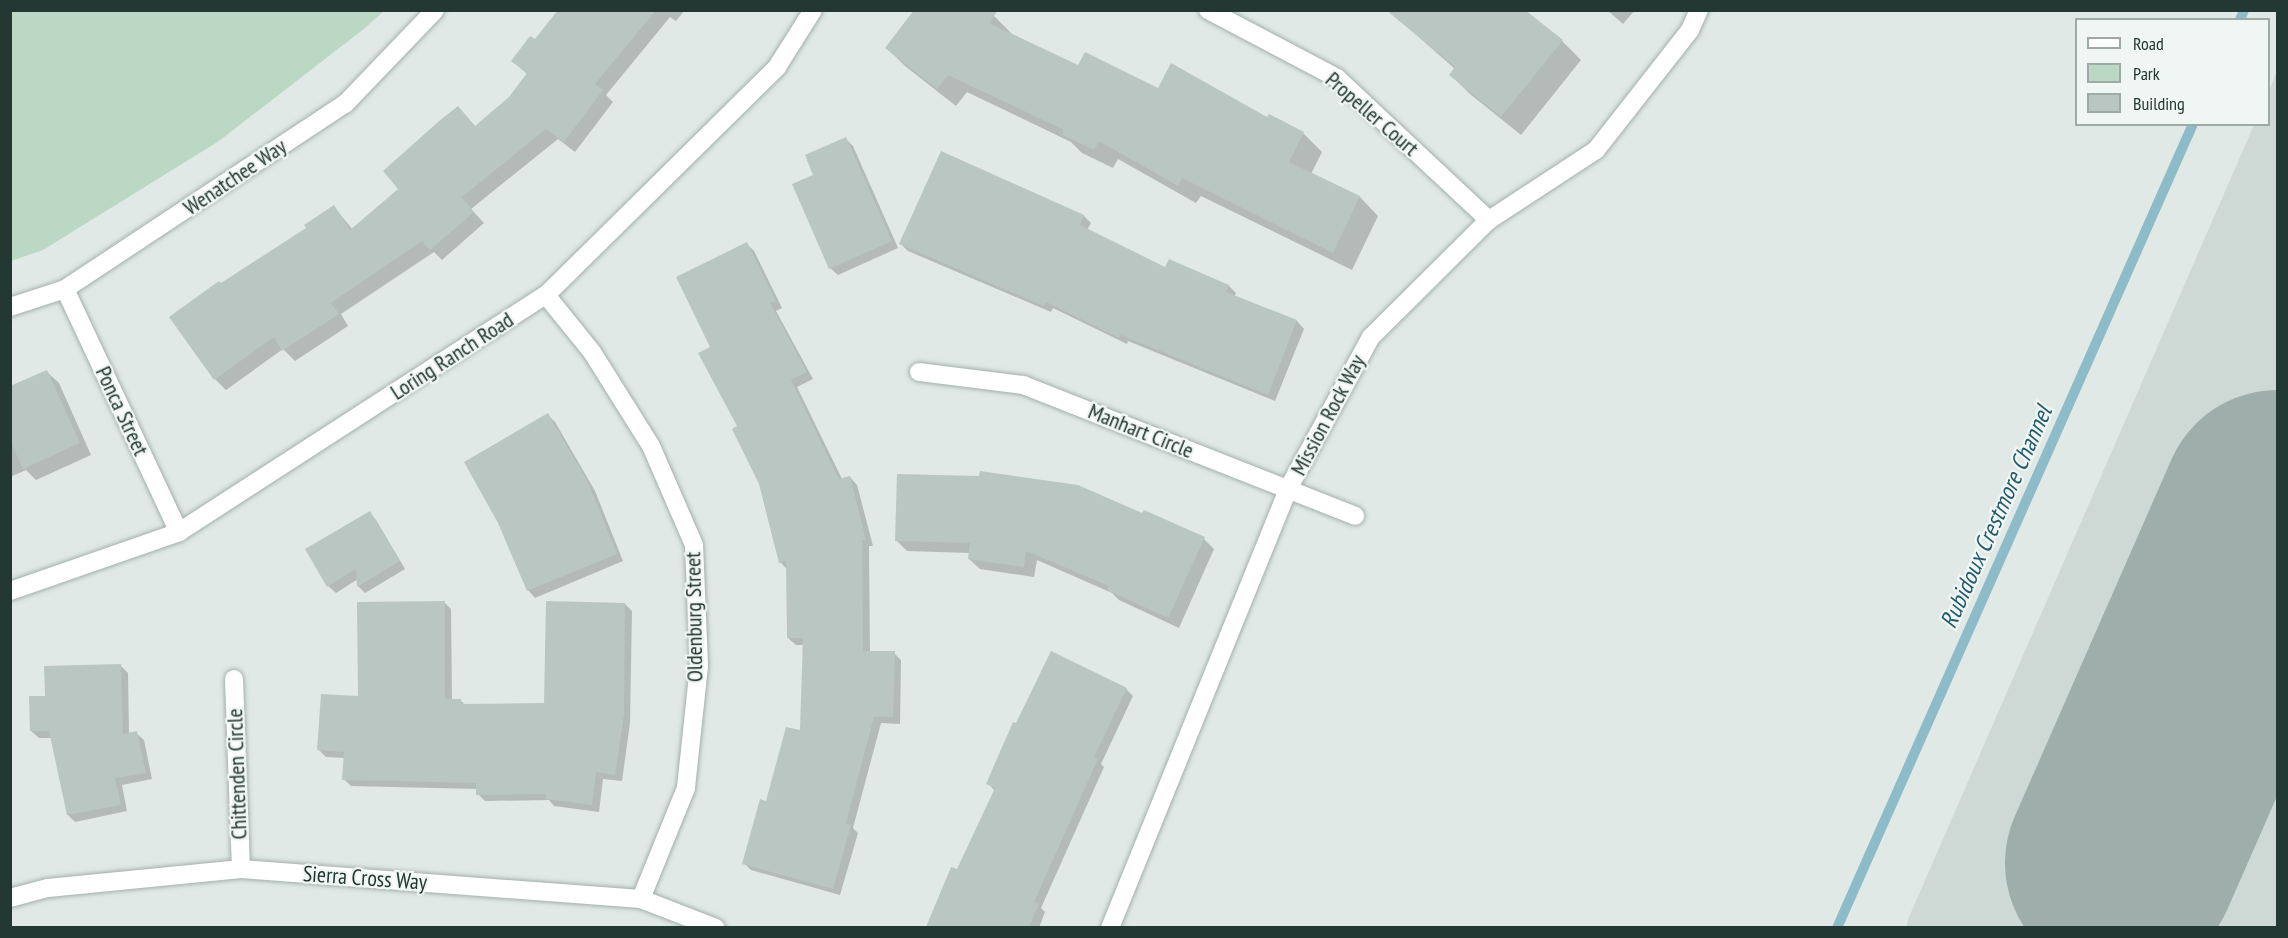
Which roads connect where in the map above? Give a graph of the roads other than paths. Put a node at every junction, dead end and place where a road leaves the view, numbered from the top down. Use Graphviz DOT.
graph roads {
  1 [pos="435,10"];
  2 [pos="813,10"];
  3 [pos="1208,10"];
  4 [pos="1698,10"];
  5 [pos="1490,220"];
  6 [pos="65,289"];
  7 [pos="546,295"];
  8 [pos="10,307"];
  9 [pos="919,372"];
  10 [pos="1288,489"];
  11 [pos="1355,516"];
  12 [pos="179,532"];
  13 [pos="10,591"];
  14 [pos="234,679"];
  15 [pos="241,869"];
  16 [pos="10,898"];
  17 [pos="641,899"];
  18 [pos="716,927"];
  19 [pos="1110,927"];
  1 -- 6 [label="street, Wenatchee Way"];
  2 -- 7 [label="street, Loring Ranch Road"];
  3 -- 5 [label="street, Propeller Court"];
  4 -- 5 [label="street, Mission Rock Way"];
  5 -- 10 [label="street, Mission Rock Way"];
  6 -- 8 [label="street, Wenatchee Way"];
  6 -- 12 [label="street, Ponca Street"];
  7 -- 12 [label="street, Loring Ranch Road"];
  7 -- 17 [label="street, Oldenburg Street"];
  9 -- 10 [label="street, Manhart Circle"];
  10 -- 11 [label="street, Manhart Circle"];
  10 -- 19 [label="street, Mission Rock Way"];
  12 -- 13 [label="street, Loring Ranch Road"];
  14 -- 15 [label="street, Chittenden Circle"];
  15 -- 16 [label="street, Sierra Cross Way"];
  15 -- 17 [label="street, Sierra Cross Way"];
  17 -- 18 [label="street, Sierra Cross Way"];
}
